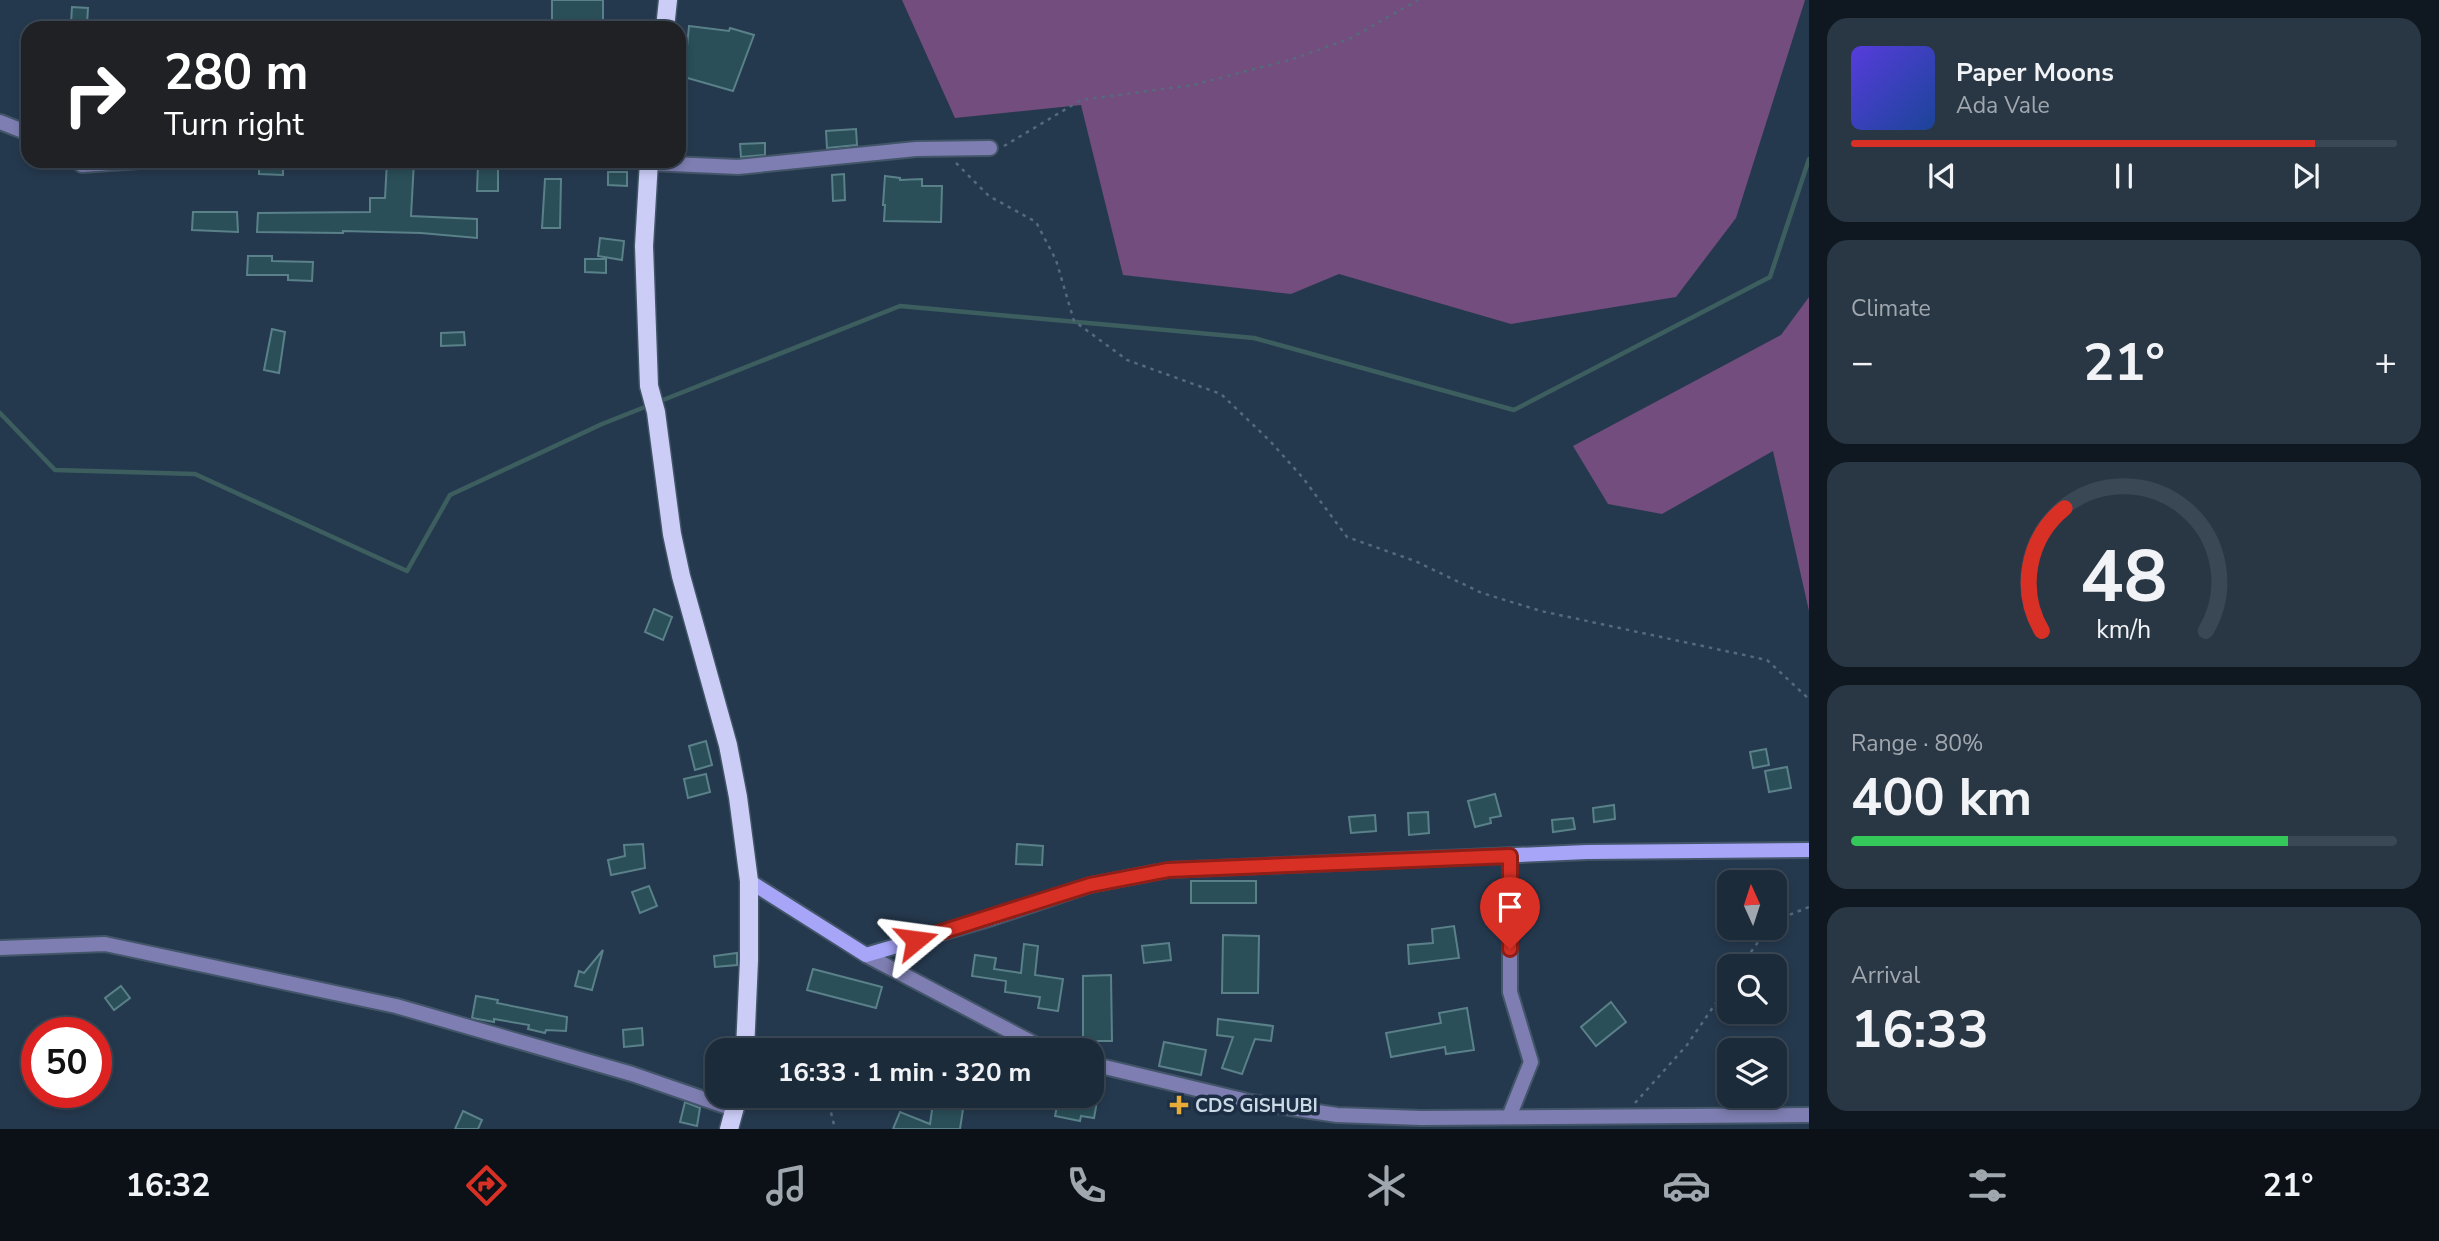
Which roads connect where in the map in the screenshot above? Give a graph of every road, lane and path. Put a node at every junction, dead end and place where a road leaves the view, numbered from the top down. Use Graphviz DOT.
graph roads {
  1 [pos="668,0"];
  2 [pos="1418,0"];
  3 [pos="666,21"];
  4 [pos="0,121"];
  5 [pos="21,130"];
  6 [pos="990,148"];
  7 [pos="941,149"];
  8 [pos="686,164"];
  9 [pos="649,168"];
  10 [pos="1809,699"];
  11 [pos="1809,850"];
  12 [pos="1510,856"];
  13 [pos="749,881"];
  14 [pos="1809,907"];
  15 [pos="1787,916"];
  16 [pos="0,948"];
  17 [pos="866,954"];
  18 [pos="1717,1001"];
  19 [pos="746,1038"];
  20 [pos="1024,1038"];
  21 [pos="1104,1067"];
  22 [pos="705,1094"];
  23 [pos="735,1108"];
  24 [pos="830,1108"];
  25 [pos="1624,1115"];
  26 [pos="1809,1115"];
  27 [pos="1510,1117"];
  28 [pos="729,1129"];
  29 [pos="835,1129"];
  1 -- 3 [label="main road"];
  2 -- 6 [label="path"];
  4 -- 5 [label="street"];
  6 -- 7 [label="street"];
  7 -- 8 [label="street"];
  7 -- 10 [label="path"];
  9 -- 13 [label="main road"];
  11 -- 12 [label="main road"];
  12 -- 17 [label="main road"];
  12 -- 27 [label="street"];
  13 -- 17 [label="main road"];
  13 -- 19 [label="main road"];
  14 -- 15 [label="path"];
  16 -- 22 [label="street"];
  17 -- 20 [label="street"];
  18 -- 25 [label="path"];
  21 -- 27 [label="street"];
  23 -- 28 [label="main road"];
  24 -- 29 [label="path"];
  25 -- 26 [label="street"];
  25 -- 27 [label="street"];
}
